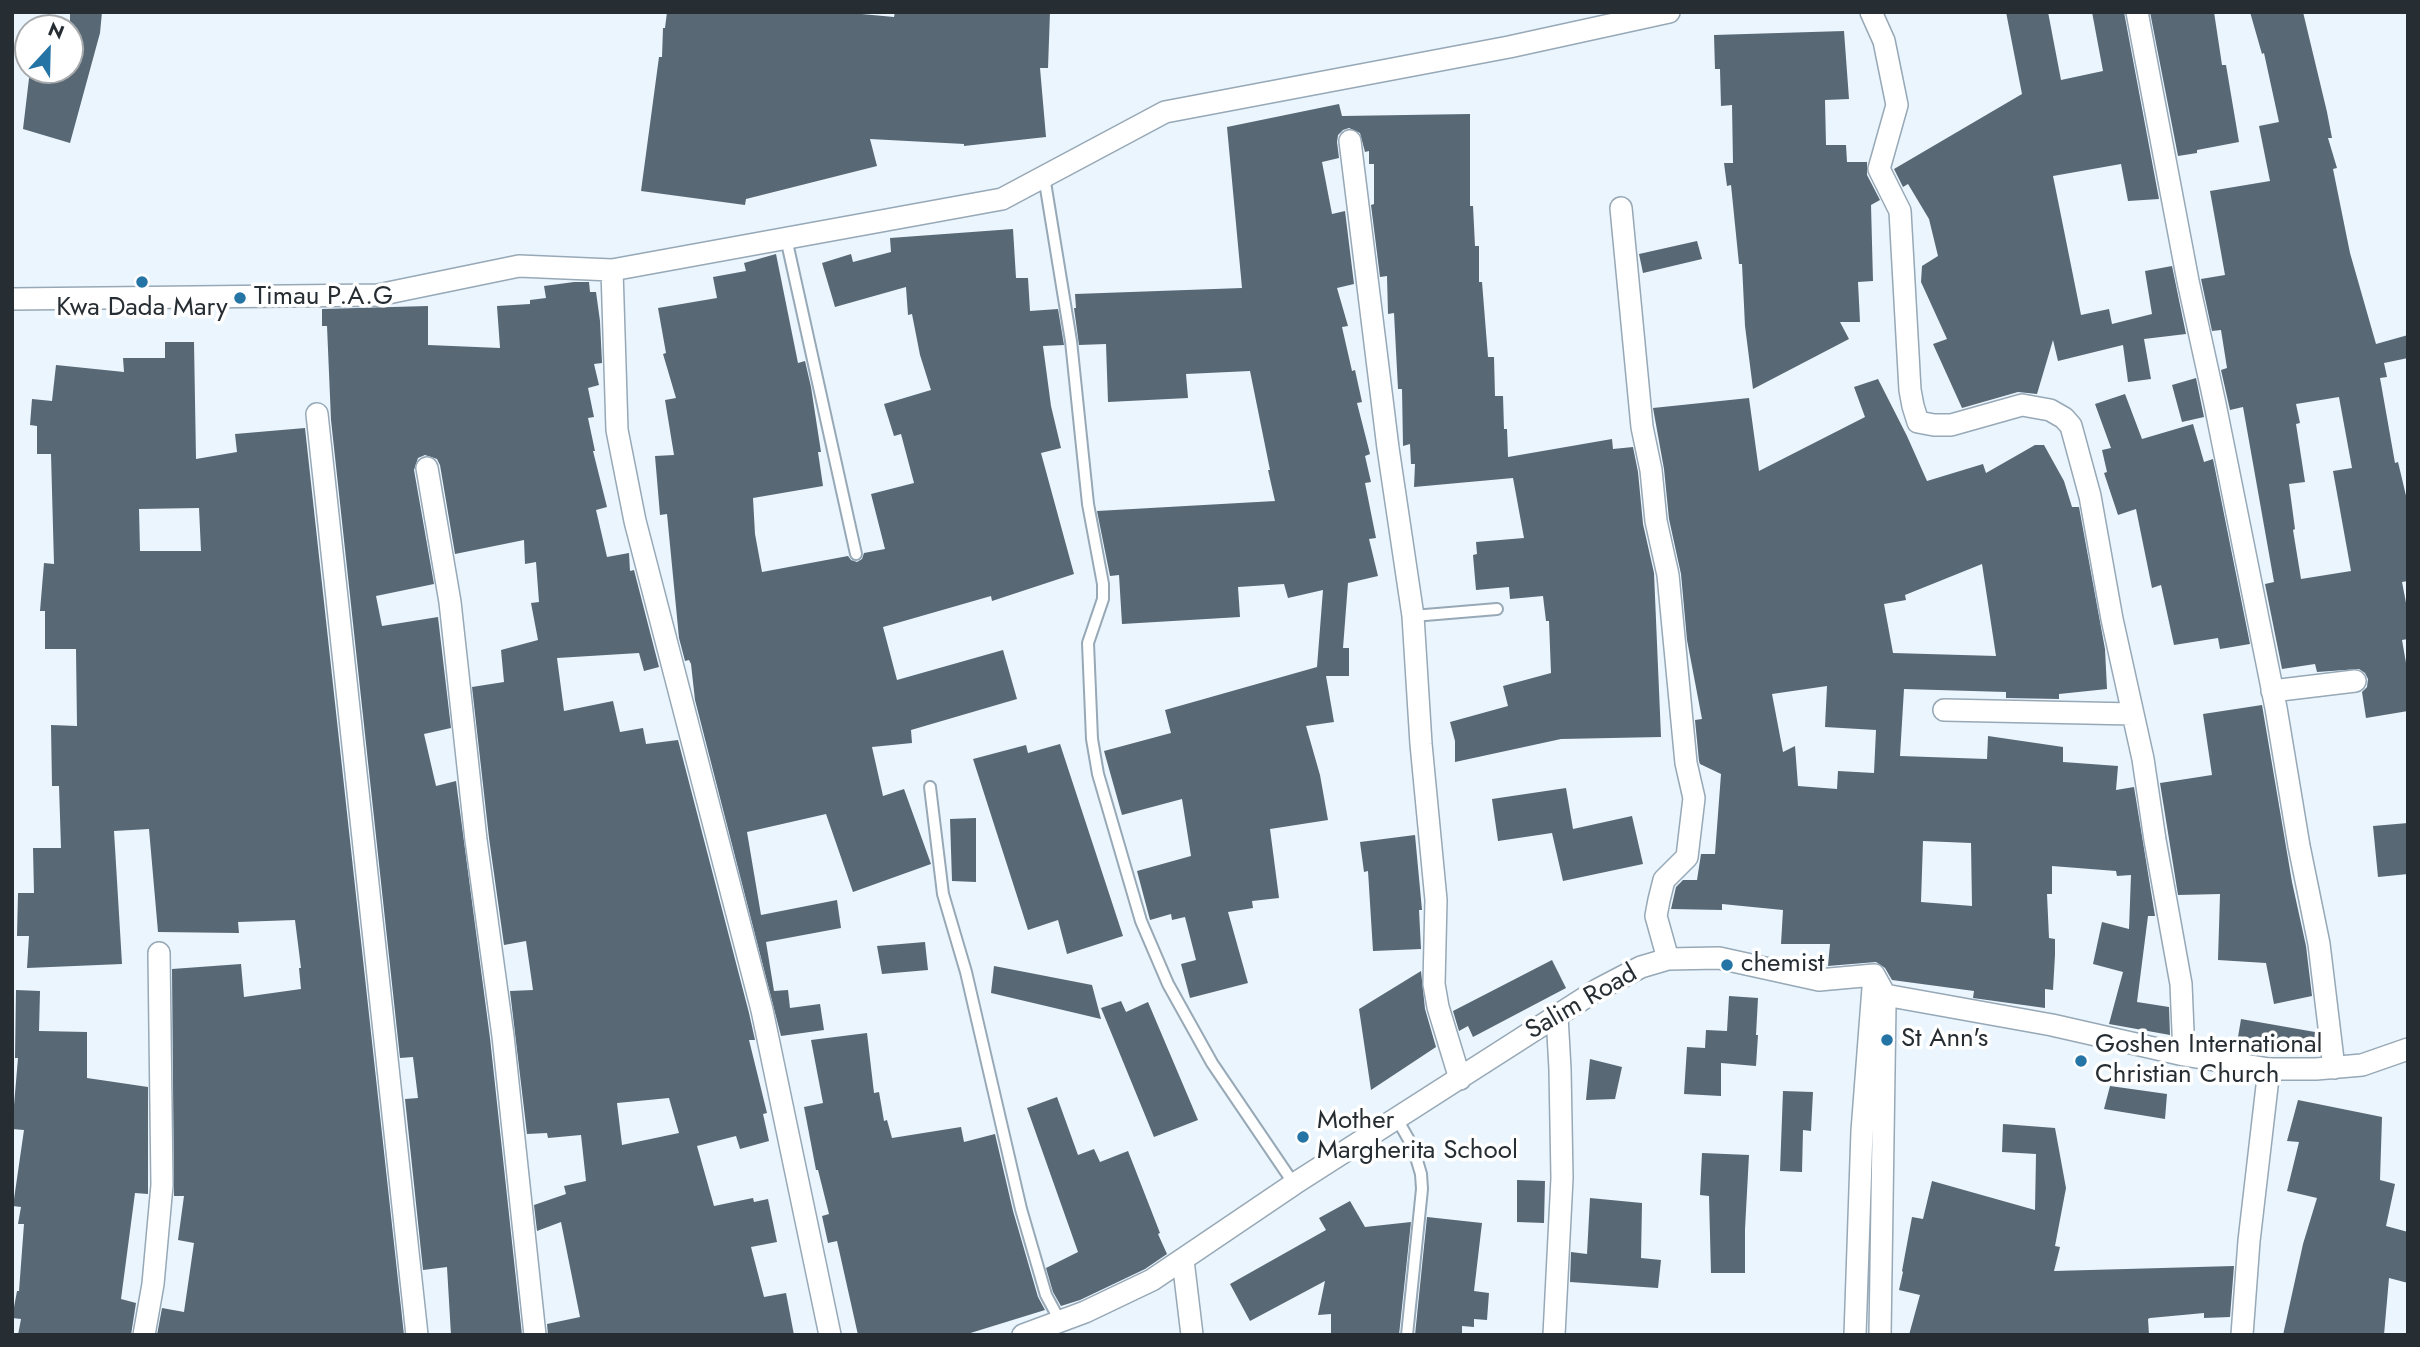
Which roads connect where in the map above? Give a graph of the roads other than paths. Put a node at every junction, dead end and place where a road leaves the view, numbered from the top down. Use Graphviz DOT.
graph roads {
  1 [pos="1669,12"];
  2 [pos="1871,12"];
  3 [pos="2137,12"];
  4 [pos="1350,141"];
  5 [pos="1044,176"];
  6 [pos="1621,208"];
  7 [pos="786,238"];
  8 [pos="612,270"];
  9 [pos="12,299"];
  10 [pos="317,414"];
  11 [pos="428,468"];
  12 [pos="856,554"];
  13 [pos="1496,608"];
  14 [pos="1413,616"];
  15 [pos="2355,681"];
  16 [pos="2272,691"];
  17 [pos="1944,710"];
  18 [pos="2133,715"];
  19 [pos="930,787"];
  20 [pos="159,953"];
  21 [pos="1668,959"];
  22 [pos="1874,975"];
  23 [pos="1885,995"];
  24 [pos="1557,1016"];
  25 [pos="2408,1049"];
  26 [pos="2184,1055"];
  27 [pos="2334,1068"];
  28 [pos="2269,1069"];
  29 [pos="1460,1079"];
  30 [pos="1397,1119"];
  31 [pos="1294,1184"];
  32 [pos="1183,1260"];
  33 [pos="1060,1321"];
  34 [pos="144,1335"];
  35 [pos="417,1335"];
  36 [pos="535,1335"];
  37 [pos="830,1335"];
  38 [pos="1023,1335"];
  39 [pos="1192,1335"];
  40 [pos="1407,1335"];
  41 [pos="1554,1335"];
  42 [pos="1855,1335"];
  43 [pos="1880,1335"];
  44 [pos="2242,1335"];
  1 -- 5 [label="street"];
  2 -- 18 [label="street"];
  3 -- 16 [label="street"];
  4 -- 14 [label="street"];
  5 -- 7 [label="street"];
  5 -- 31 [label="lane"];
  6 -- 21 [label="street"];
  7 -- 8 [label="street"];
  7 -- 12 [label="lane"];
  8 -- 9 [label="street"];
  8 -- 37 [label="street"];
  10 -- 35 [label="street"];
  11 -- 36 [label="street"];
  13 -- 14 [label="lane"];
  14 -- 29 [label="street"];
  15 -- 16 [label="street"];
  16 -- 27 [label="street"];
  17 -- 18 [label="street"];
  18 -- 26 [label="street"];
  19 -- 33 [label="lane"];
  20 -- 34 [label="street"];
  21 -- 22 [label="street, Salim Road"];
  21 -- 24 [label="street, Salim Road"];
  22 -- 23 [label="street"];
  22 -- 42 [label="street"];
  23 -- 26 [label="street"];
  23 -- 43 [label="street"];
  24 -- 29 [label="street, Salim Road"];
  24 -- 41 [label="street"];
  25 -- 27 [label="street"];
  26 -- 28 [label="street"];
  27 -- 28 [label="street"];
  28 -- 44 [label="street"];
  29 -- 30 [label="street, Salim Road"];
  30 -- 31 [label="street, Salim Road"];
  30 -- 40 [label="lane"];
  31 -- 32 [label="street, Salim Road"];
  32 -- 33 [label="street, Salim Road"];
  32 -- 39 [label="street"];
  33 -- 38 [label="street, Salim Road"];
}
